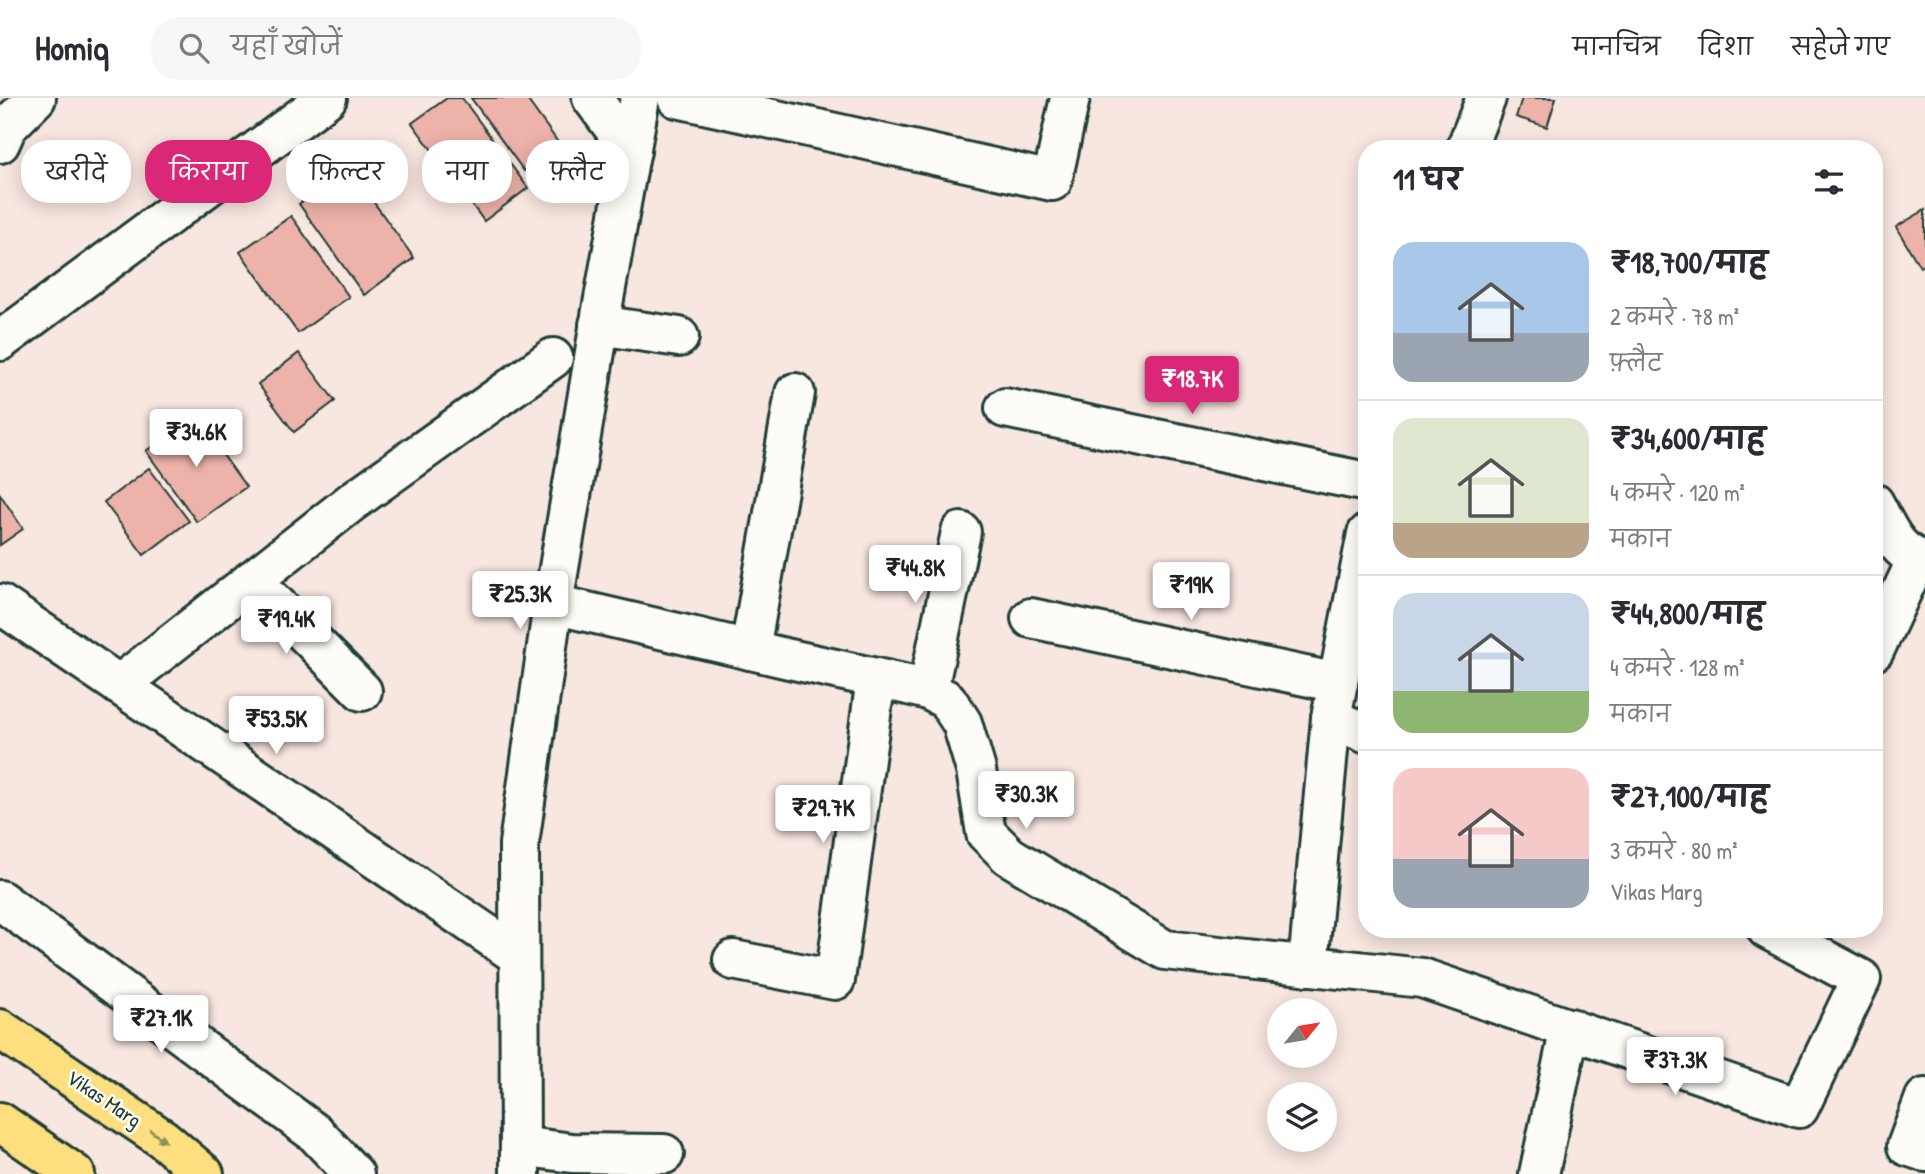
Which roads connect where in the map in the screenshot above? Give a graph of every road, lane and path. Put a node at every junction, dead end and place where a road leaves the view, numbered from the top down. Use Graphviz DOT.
graph roads {
  1 [pos="36,98"];
  2 [pos="327,98"];
  3 [pos="592,98"];
  4 [pos="640,98"];
  5 [pos="677,98"];
  6 [pos="1070,98"];
  7 [pos="1486,98"];
  8 [pos="737,104"];
  9 [pos="1470,140"];
  10 [pos="0,143"];
  11 [pos="631,151"];
  12 [pos="599,326"];
  13 [pos="679,337"];
  14 [pos="0,341"];
  15 [pos="553,358"];
  16 [pos="795,393"];
  17 [pos="1005,408"];
  18 [pos="1358,480"];
  19 [pos="1883,520"];
  20 [pos="961,532"];
  21 [pos="1921,560"];
  22 [pos="252,580"];
  23 [pos="1358,581"];
  24 [pos="0,604"];
  25 [pos="554,604"];
  26 [pos="1031,618"];
  27 [pos="1883,634"];
  28 [pos="750,650"];
  29 [pos="876,678"];
  30 [pos="119,685"];
  31 [pos="928,690"];
  32 [pos="362,691"];
  33 [pos="1335,701"];
  34 [pos="1358,725"];
  35 [pos="0,900"];
  36 [pos="1784,938"];
  37 [pos="519,956"];
  38 [pos="733,960"];
  39 [pos="1308,966"];
  40 [pos="1570,1028"];
  41 [pos="0,1029"];
  42 [pos="1925,1098"];
  43 [pos="0,1122"];
  44 [pos="1925,1152"];
  45 [pos="664,1154"];
  46 [pos="520,1160"];
  47 [pos="571,1163"];
  48 [pos="75,1174"];
  49 [pos="204,1174"];
  50 [pos="354,1174"];
  51 [pos="1539,1174"];
  1 -- 10 [label="street"];
  2 -- 14 [label="street"];
  3 -- 11 [label="street"];
  4 -- 11 [label="street"];
  5 -- 8 [label="street"];
  6 -- 8 [label="street"];
  7 -- 9 [label="street"];
  11 -- 12 [label="street"];
  12 -- 13 [label="street"];
  12 -- 25 [label="street"];
  15 -- 22 [label="street"];
  16 -- 28 [label="street"];
  17 -- 18 [label="street"];
  19 -- 21 [label="street"];
  20 -- 31 [label="street"];
  21 -- 27 [label="street"];
  22 -- 30 [label="street"];
  22 -- 32 [label="street"];
  23 -- 33 [label="street"];
  24 -- 30 [label="street"];
  25 -- 28 [label="street"];
  25 -- 37 [label="street"];
  26 -- 33 [label="street"];
  28 -- 29 [label="street"];
  29 -- 31 [label="street"];
  29 -- 38 [label="street"];
  30 -- 37 [label="street"];
  31 -- 39 [label="street"];
  33 -- 34 [label="street"];
  33 -- 39 [label="street"];
  35 -- 50 [label="street"];
  36 -- 40 [label="street"];
  37 -- 46 [label="street"];
  39 -- 40 [label="street"];
  40 -- 51 [label="street"];
  41 -- 49 [label="main road, Vikas Marg, one-way"];
  42 -- 44 [label="street"];
  43 -- 48 [label="main road"];
  45 -- 47 [label="street"];
  46 -- 47 [label="street"];
}
